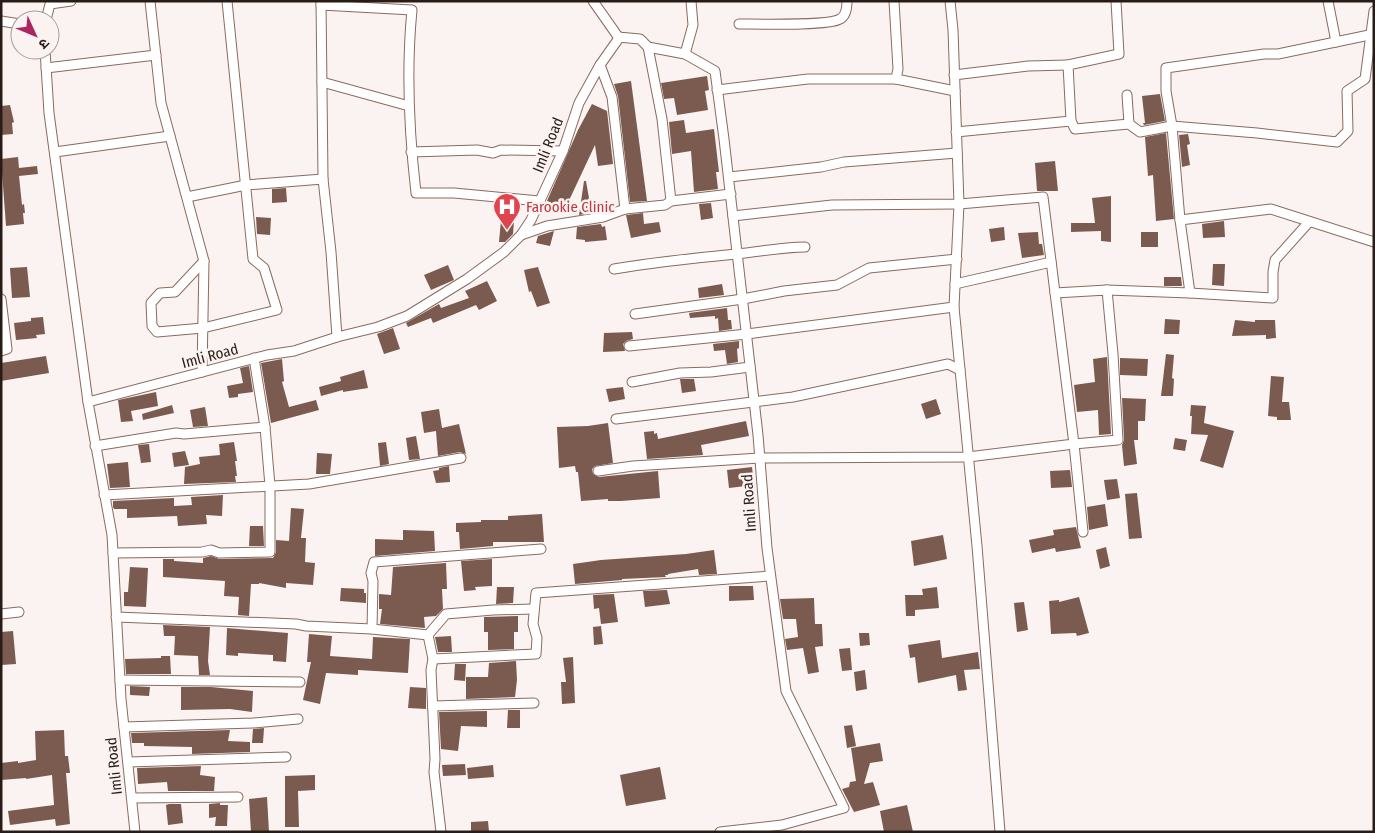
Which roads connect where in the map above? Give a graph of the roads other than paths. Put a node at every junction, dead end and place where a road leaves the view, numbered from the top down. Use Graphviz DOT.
graph roads {
  1 [pos="71,1"];
  2 [pos="150,1"];
  3 [pos="228,1"];
  4 [pos="594,1"];
  5 [pos="691,1"];
  6 [pos="847,1"];
  7 [pos="894,1"];
  8 [pos="950,1"];
  9 [pos="1116,1"];
  10 [pos="1328,1"];
  11 [pos="321,3"];
  12 [pos="48,10"];
  13 [pos="1374,11"];
  14 [pos="739,24"];
  15 [pos="1373,34"];
  16 [pos="618,37"];
  17 [pos="1336,42"];
  18 [pos="648,47"];
  19 [pos="685,54"];
  20 [pos="156,55"];
  21 [pos="46,60"];
  22 [pos="600,65"];
  23 [pos="1068,65"];
  24 [pos="46,68"];
  25 [pos="954,75"];
  26 [pos="896,79"];
  27 [pos="322,82"];
  28 [pos="718,90"];
  29 [pos="955,91"];
  30 [pos="1127,95"];
  31 [pos="409,106"];
  32 [pos="1071,121"];
  33 [pos="1129,124"];
  34 [pos="1172,126"];
  35 [pos="956,132"];
  36 [pos="170,136"];
  37 [pos="563,151"];
  38 [pos="55,152"];
  39 [pos="411,152"];
  40 [pos="957,153"];
  41 [pos="729,177"];
  42 [pos="323,179"];
  43 [pos="246,184"];
  44 [pos="731,194"];
  45 [pos="187,197"];
  46 [pos="540,201"];
  47 [pos="671,201"];
  48 [pos="958,204"];
  49 [pos="625,209"];
  50 [pos="733,216"];
  51 [pos="1180,220"];
  52 [pos="1309,222"];
  53 [pos="521,235"];
  54 [pos="1374,242"];
  55 [pos="805,248"];
  56 [pos="737,254"];
  57 [pos="957,260"];
  58 [pos="204,261"];
  59 [pos="1051,262"];
  60 [pos="614,269"];
  61 [pos="956,284"];
  62 [pos="1107,290"];
  63 [pos="1055,293"];
  64 [pos="1190,293"];
  65 [pos="1,298"];
  66 [pos="743,299"];
  67 [pos="954,307"];
  68 [pos="635,314"];
  69 [pos="202,328"];
  70 [pos="747,334"];
  71 [pos="337,337"];
  72 [pos="629,346"];
  73 [pos="1,351"];
  74 [pos="254,358"];
  75 [pos="750,367"];
  76 [pos="960,370"];
  77 [pos="202,372"];
  78 [pos="632,382"];
  79 [pos="88,402"];
  80 [pos="754,402"];
  81 [pos="616,420"];
  82 [pos="265,427"];
  83 [pos="1074,444"];
  84 [pos="95,446"];
  85 [pos="968,457"];
  86 [pos="461,458"];
  87 [pos="760,458"];
  88 [pos="598,471"];
  89 [pos="270,486"];
  90 [pos="104,495"];
  91 [pos="1084,532"];
  92 [pos="541,549"];
  93 [pos="113,554"];
  94 [pos="770,576"];
  95 [pos="534,610"];
  96 [pos="19,612"];
  97 [pos="1,614"];
  98 [pos="116,617"];
  99 [pos="372,629"];
  100 [pos="428,635"];
  101 [pos="433,659"];
  102 [pos="120,680"];
  103 [pos="300,682"];
  104 [pos="534,703"];
  105 [pos="433,706"];
  106 [pos="298,719"];
  107 [pos="124,727"];
  108 [pos="286,757"];
  109 [pos="128,762"];
  110 [pos="132,798"];
  111 [pos="238,798"];
  112 [pos="136,832"];
  113 [pos="441,832"];
  114 [pos="720,832"];
  115 [pos="1000,832"];
  1 -- 12 [label="street"];
  2 -- 20 [label="street"];
  3 -- 43 [label="street"];
  4 -- 16 [label="street"];
  5 -- 19 [label="street"];
  6 -- 14 [label="street"];
  7 -- 26 [label="street"];
  8 -- 25 [label="street"];
  9 -- 23 [label="street"];
  10 -- 17 [label="street"];
  11 -- 27 [label="street"];
  11 -- 31 [label="street"];
  13 -- 15 [label="street"];
  15 -- 17 [label="street"];
  15 -- 34 [label="street"];
  16 -- 18 [label="street, Imli Road"];
  16 -- 22 [label="street, Imli Road"];
  17 -- 34 [label="street"];
  18 -- 19 [label="street, Imli Road"];
  18 -- 47 [label="street"];
  19 -- 28 [label="street, Imli Road"];
  20 -- 24 [label="street"];
  20 -- 36 [label="street"];
  21 -- 24 [label="street"];
  22 -- 37 [label="street, Imli Road"];
  22 -- 49 [label="street"];
  23 -- 25 [label="street"];
  23 -- 32 [label="street"];
  24 -- 38 [label="street"];
  25 -- 29 [label="street"];
  26 -- 28 [label="street"];
  26 -- 29 [label="street"];
  27 -- 31 [label="street"];
  27 -- 42 [label="street"];
  28 -- 41 [label="street, Imli Road"];
  29 -- 35 [label="street"];
  30 -- 33 [label="street"];
  31 -- 39 [label="street"];
  32 -- 33 [label="street"];
  32 -- 35 [label="street"];
  33 -- 34 [label="street"];
  34 -- 51 [label="street"];
  35 -- 40 [label="street"];
  36 -- 38 [label="street"];
  36 -- 45 [label="street"];
  37 -- 39 [label="street"];
  37 -- 46 [label="street, Imli Road"];
  38 -- 79 [label="street"];
  39 -- 46 [label="street"];
  40 -- 41 [label="street"];
  40 -- 48 [label="street"];
  41 -- 44 [label="street, Imli Road"];
  42 -- 43 [label="street"];
  42 -- 71 [label="street"];
  43 -- 45 [label="street"];
  43 -- 69 [label="street"];
  44 -- 47 [label="street"];
  44 -- 50 [label="street, Imli Road"];
  45 -- 58 [label="street"];
  46 -- 53 [label="street, Imli Road"];
  47 -- 49 [label="street"];
  48 -- 50 [label="street"];
  48 -- 57 [label="street"];
  48 -- 59 [label="street"];
  49 -- 53 [label="street"];
  50 -- 56 [label="street, Imli Road"];
  51 -- 52 [label="street"];
  51 -- 64 [label="street"];
  52 -- 54 [label="street"];
  52 -- 64 [label="street"];
  53 -- 71 [label="street, Imli Road"];
  55 -- 56 [label="street"];
  56 -- 60 [label="street"];
  56 -- 66 [label="street, Imli Road"];
  57 -- 61 [label="street"];
  57 -- 66 [label="street"];
  58 -- 69 [label="street"];
  58 -- 69 [label="street"];
  59 -- 61 [label="street"];
  59 -- 63 [label="street"];
  61 -- 67 [label="street"];
  62 -- 63 [label="street"];
  62 -- 64 [label="street"];
  62 -- 83 [label="street"];
  63 -- 83 [label="street"];
  65 -- 73 [label="street"];
  66 -- 68 [label="street"];
  66 -- 70 [label="street, Imli Road"];
  67 -- 70 [label="street"];
  67 -- 76 [label="street"];
  69 -- 77 [label="street"];
  70 -- 72 [label="street"];
  70 -- 75 [label="street, Imli Road"];
  71 -- 74 [label="street, Imli Road"];
  74 -- 77 [label="street, Imli Road"];
  74 -- 82 [label="street"];
  75 -- 78 [label="street"];
  75 -- 80 [label="street, Imli Road"];
  76 -- 80 [label="street"];
  76 -- 85 [label="street"];
  77 -- 79 [label="street, Imli Road"];
  79 -- 84 [label="street, Imli Road"];
  80 -- 81 [label="street"];
  80 -- 87 [label="street, Imli Road"];
  82 -- 84 [label="street"];
  82 -- 89 [label="street"];
  83 -- 85 [label="street"];
  83 -- 91 [label="street"];
  84 -- 90 [label="street, Imli Road"];
  85 -- 87 [label="street"];
  85 -- 115 [label="street"];
  86 -- 89 [label="street"];
  87 -- 88 [label="street"];
  87 -- 94 [label="street, Imli Road"];
  89 -- 90 [label="street"];
  89 -- 93 [label="street"];
  90 -- 93 [label="street, Imli Road"];
  92 -- 99 [label="street"];
  93 -- 98 [label="street, Imli Road"];
  94 -- 95 [label="street"];
  94 -- 114 [label="street, Imli Road"];
  95 -- 100 [label="street"];
  95 -- 101 [label="street"];
  96 -- 97 [label="street"];
  98 -- 99 [label="street"];
  98 -- 102 [label="street, Imli Road"];
  99 -- 100 [label="street"];
  100 -- 101 [label="street"];
  101 -- 105 [label="street"];
  102 -- 103 [label="street"];
  102 -- 107 [label="street, Imli Road"];
  104 -- 105 [label="street"];
  105 -- 113 [label="street"];
  106 -- 107 [label="street"];
  107 -- 109 [label="street, Imli Road"];
  108 -- 109 [label="street"];
  109 -- 110 [label="street, Imli Road"];
  110 -- 111 [label="street"];
  110 -- 112 [label="street, Imli Road"];
}
